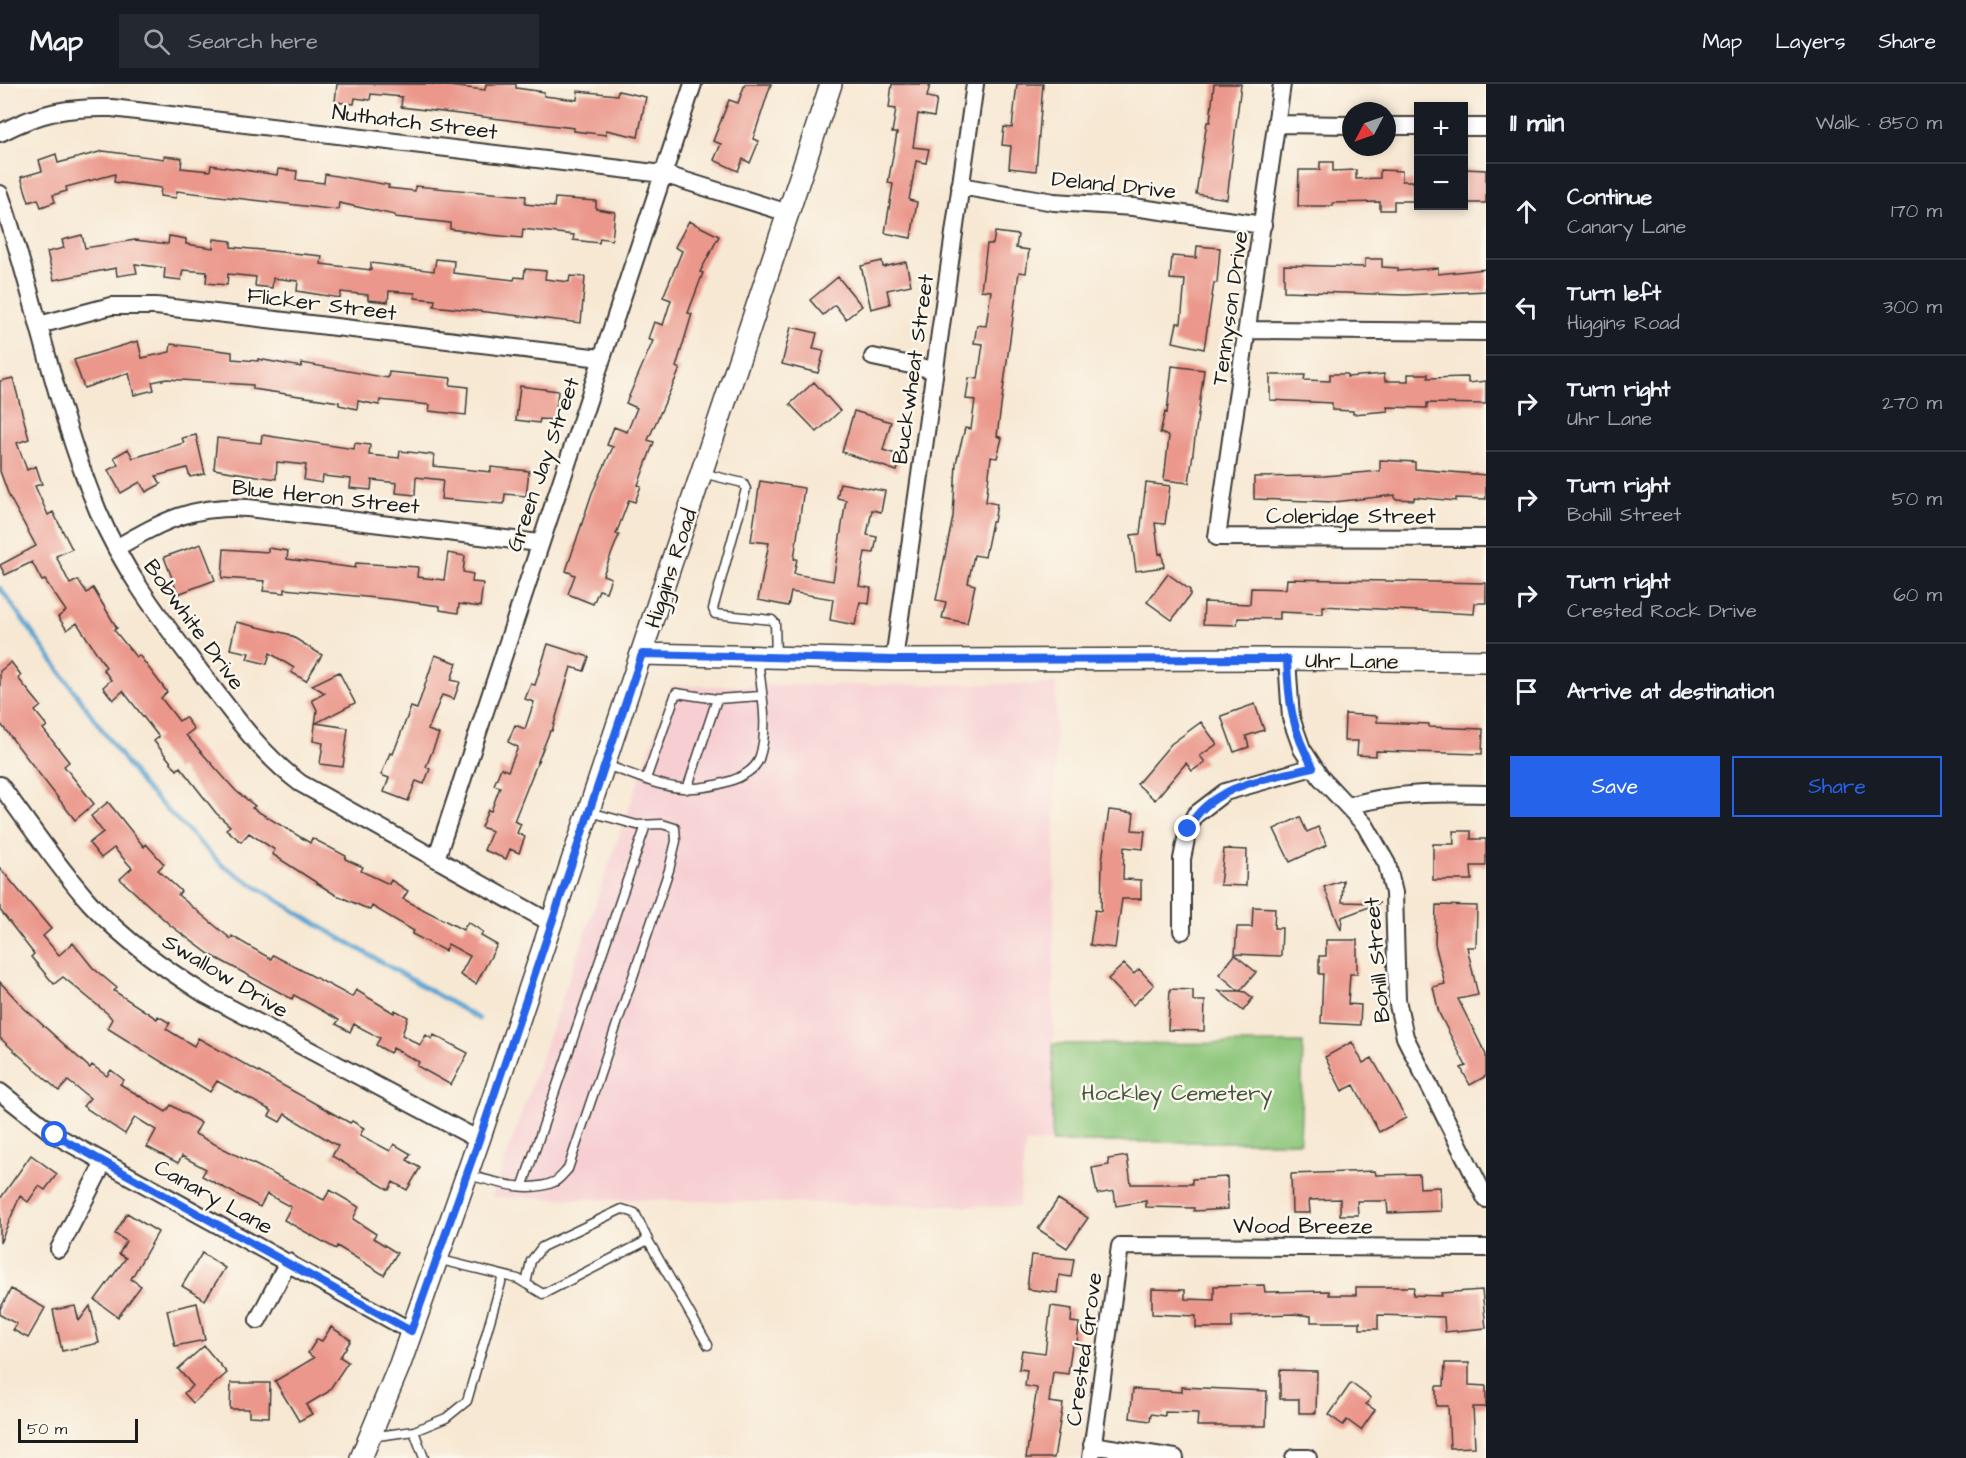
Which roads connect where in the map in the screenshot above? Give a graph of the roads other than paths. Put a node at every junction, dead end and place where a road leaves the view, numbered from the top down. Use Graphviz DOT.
graph roads {
  1 [pos="693,84"];
  2 [pos="831,84"];
  3 [pos="975,84"];
  4 [pos="1282,84"];
  5 [pos="1277,124"];
  6 [pos="1342,125"];
  7 [pos="1396,126"];
  8 [pos="1414,126"];
  9 [pos="1468,127"];
  10 [pos="1486,128"];
  11 [pos="0,133"];
  12 [pos="663,174"];
  13 [pos="960,186"];
  14 [pos="0,194"];
  15 [pos="788,213"];
  16 [pos="1263,225"];
  17 [pos="39,324"];
  18 [pos="1249,330"];
  19 [pos="1486,332"];
  20 [pos="873,357"];
  21 [pos="602,358"];
  22 [pos="934,370"];
  23 [pos="702,472"];
  24 [pos="1216,537"];
  25 [pos="1486,538"];
  26 [pos="539,543"];
  27 [pos="116,548"];
  28 [pos="642,654"];
  29 [pos="766,657"];
  30 [pos="1287,659"];
  31 [pos="894,660"];
  32 [pos="1486,661"];
  33 [pos="761,696"];
  34 [pos="717,699"];
  35 [pos="605,765"];
  36 [pos="1313,767"];
  37 [pos="646,779"];
  38 [pos="0,785"];
  39 [pos="687,789"];
  40 [pos="1486,794"];
  41 [pos="1348,806"];
  42 [pos="590,812"];
  43 [pos="646,825"];
  44 [pos="436,859"];
  45 [pos="553,924"];
  46 [pos="1182,931"];
  47 [pos="0,1092"];
  48 [pos="479,1140"];
  49 [pos="104,1162"];
  50 [pos="467,1175"];
  51 [pos="523,1185"];
  52 [pos="1486,1198"];
  53 [pos="648,1240"];
  54 [pos="1119,1246"];
  55 [pos="1486,1248"];
  56 [pos="59,1249"];
  57 [pos="437,1259"];
  58 [pos="288,1262"];
  59 [pos="503,1276"];
  60 [pos="526,1284"];
  61 [pos="258,1320"];
  62 [pos="411,1331"];
  63 [pos="708,1345"];
  64 [pos="414,1431"];
  65 [pos="370,1437"];
  66 [pos="1092,1451"];
  67 [pos="361,1458"];
  68 [pos="424,1458"];
  69 [pos="1175,1458"];
  70 [pos="1294,1458"];
  71 [pos="1308,1458"];
  1 -- 12 [label="street, Green Jay Street"];
  2 -- 15 [label="street, Higgins Road"];
  3 -- 13 [label="street, Buckwheat Street"];
  4 -- 5 [label="street, Tennyson Drive"];
  5 -- 6 [label="street"];
  5 -- 16 [label="street, Tennyson Drive"];
  7 -- 8 [label="street"];
  9 -- 10 [label="street"];
  11 -- 12 [label="street, Nuthatch Street"];
  12 -- 15 [label="street, Nuthatch Street"];
  12 -- 21 [label="street, Green Jay Street"];
  13 -- 16 [label="street, Deland Drive"];
  13 -- 22 [label="street, Buckwheat Street"];
  14 -- 17 [label="street, Bobwhite Drive"];
  15 -- 23 [label="street, Higgins Road"];
  16 -- 18 [label="street, Tennyson Drive"];
  17 -- 21 [label="street, Flicker Street"];
  17 -- 27 [label="street, Bobwhite Drive"];
  18 -- 19 [label="street"];
  18 -- 24 [label="street, Tennyson Drive"];
  20 -- 22 [label="street"];
  21 -- 26 [label="street, Green Jay Street"];
  22 -- 31 [label="street, Buckwheat Street"];
  23 -- 28 [label="street, Higgins Road"];
  23 -- 29 [label="lane"];
  24 -- 25 [label="street, Coleridge Street"];
  26 -- 27 [label="street, Blue Heron Street"];
  26 -- 44 [label="street, Green Jay Street"];
  27 -- 44 [label="street, Bobwhite Drive"];
  28 -- 29 [label="street, Uhr Lane"];
  28 -- 35 [label="street, Higgins Road"];
  29 -- 31 [label="street, Uhr Lane"];
  29 -- 33 [label="lane"];
  30 -- 31 [label="street, Uhr Lane"];
  30 -- 32 [label="street, Uhr Lane"];
  30 -- 36 [label="street, Bohill Street"];
  33 -- 34 [label="lane"];
  33 -- 39 [label="lane"];
  34 -- 37 [label="lane"];
  34 -- 39 [label="lane"];
  35 -- 37 [label="lane"];
  35 -- 42 [label="street, Higgins Road"];
  36 -- 41 [label="street, Bohill Street"];
  36 -- 46 [label="street"];
  37 -- 39 [label="lane"];
  38 -- 48 [label="street, Swallow Drive"];
  40 -- 41 [label="street"];
  41 -- 52 [label="street, Bohill Street"];
  42 -- 43 [label="lane"];
  42 -- 45 [label="street, Higgins Road"];
  43 -- 51 [label="lane"];
  43 -- 51 [label="lane"];
  44 -- 45 [label="street, Bobwhite Drive"];
  45 -- 48 [label="street, Higgins Road"];
  47 -- 49 [label="street, Canary Lane"];
  48 -- 50 [label="street, Higgins Road"];
  49 -- 56 [label="street"];
  49 -- 58 [label="street, Canary Lane"];
  50 -- 51 [label="lane"];
  50 -- 57 [label="street, Higgins Road"];
  53 -- 60 [label="lane"];
  53 -- 60 [label="lane"];
  53 -- 63 [label="lane"];
  54 -- 55 [label="street, Wood Breeze"];
  54 -- 66 [label="street, Crested Grove"];
  57 -- 59 [label="lane"];
  57 -- 62 [label="street, Higgins Road"];
  58 -- 61 [label="street"];
  58 -- 62 [label="street, Canary Lane"];
  59 -- 60 [label="lane"];
  59 -- 64 [label="lane"];
  62 -- 65 [label="street, Higgins Road"];
  64 -- 65 [label="lane"];
  64 -- 68 [label="lane"];
  65 -- 67 [label="street, Higgins Road"];
  66 -- 69 [label="street"];
  70 -- 71 [label="street"];
}
